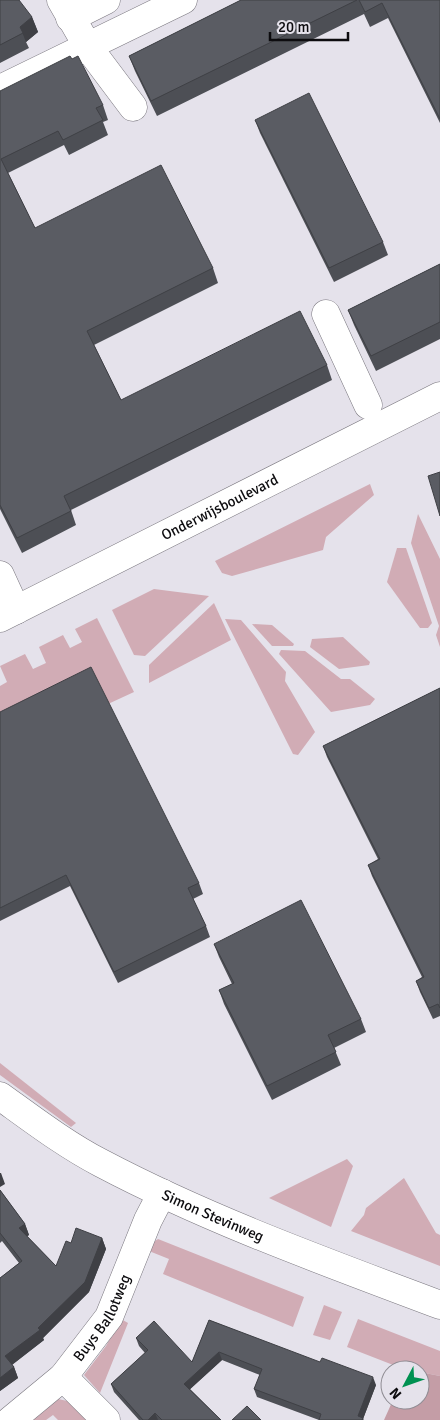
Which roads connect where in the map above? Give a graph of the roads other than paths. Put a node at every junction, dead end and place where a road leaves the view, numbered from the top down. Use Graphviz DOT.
graph roads {
  1 [pos="106,0"];
  2 [pos="183,0"];
  3 [pos="66,9"];
  4 [pos="88,47"];
  5 [pos="0,89"];
  6 [pos="132,107"];
  7 [pos="326,314"];
  8 [pos="440,396"];
  9 [pos="368,405"];
  10 [pos="0,575"];
  11 [pos="8,614"];
  12 [pos="0,1096"];
  13 [pos="162,1194"];
  14 [pos="440,1305"];
  15 [pos="63,1377"];
  16 [pos="11,1420"];
  17 [pos="106,1420"];
  1 -- 3 [label="street"];
  2 -- 4 [label="street"];
  3 -- 4 [label="street"];
  4 -- 5 [label="street"];
  4 -- 6 [label="street"];
  7 -- 9 [label="street"];
  8 -- 11 [label="street, Onderwijsboulevard"];
  10 -- 11 [label="street"];
  12 -- 13 [label="street, Simon Stevinweg"];
  13 -- 14 [label="street, Simon Stevinweg"];
  13 -- 15 [label="street, Buys Ballotweg"];
  15 -- 16 [label="street, Buys Ballotweg"];
  15 -- 17 [label="street"];
}
